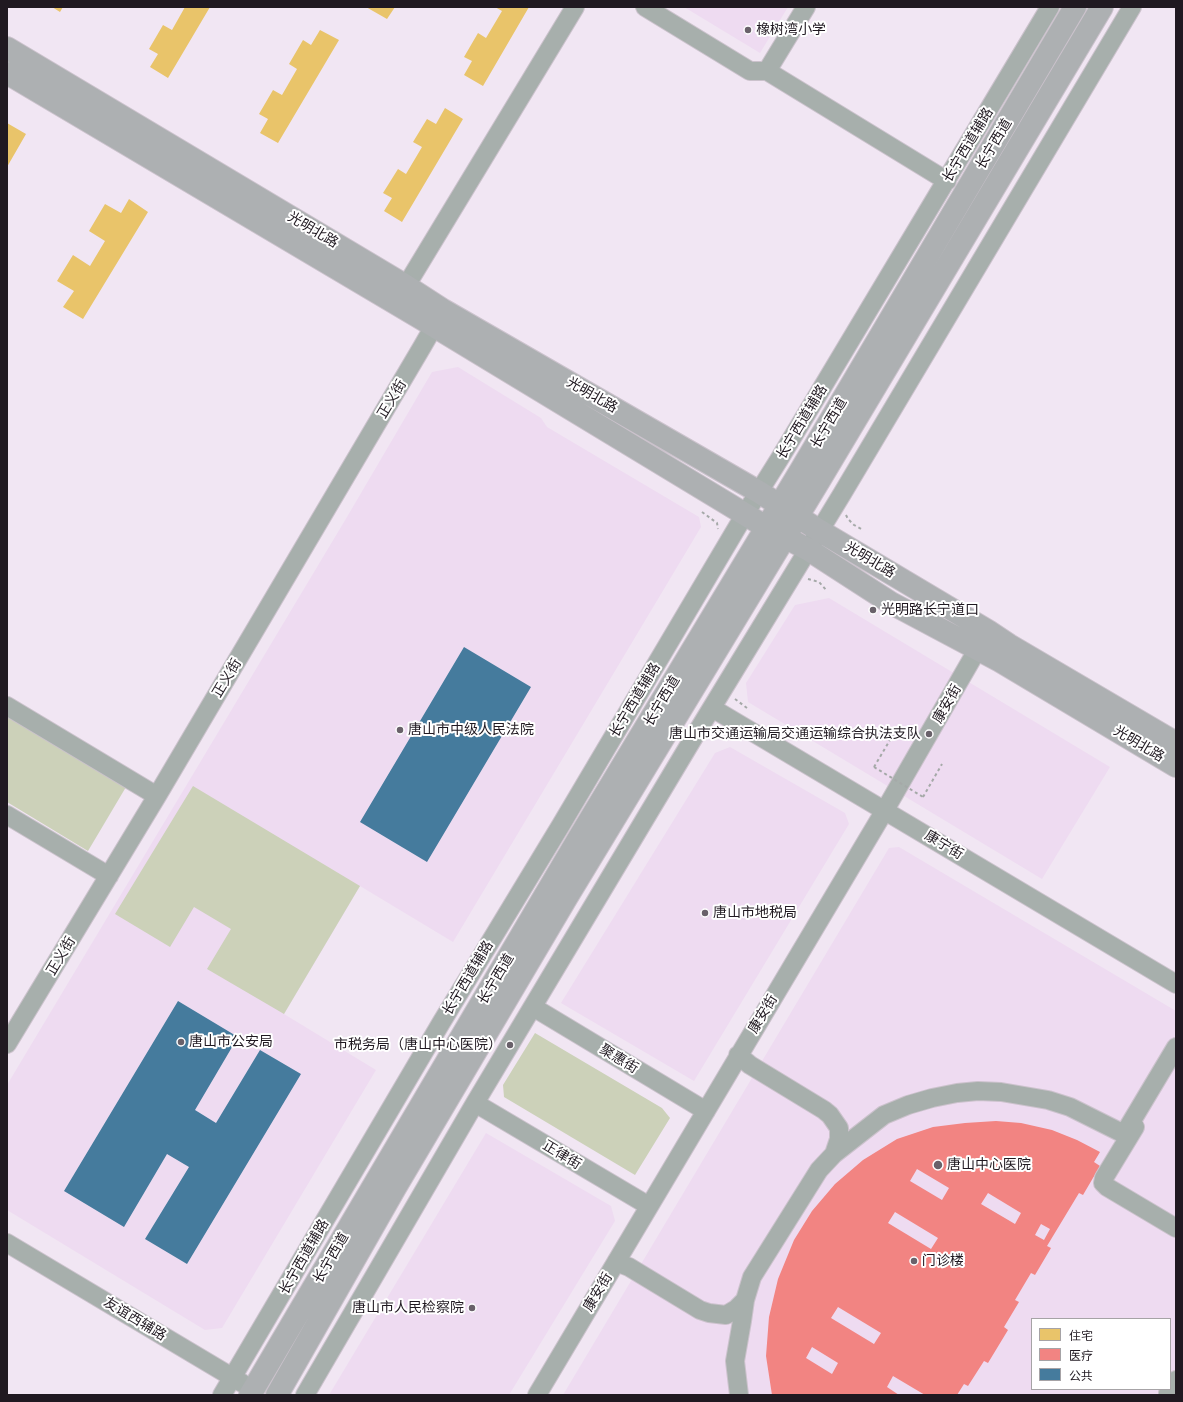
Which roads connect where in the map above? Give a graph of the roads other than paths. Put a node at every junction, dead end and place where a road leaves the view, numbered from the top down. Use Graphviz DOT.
graph roads {
  1 [pos="575,7"];
  2 [pos="645,7"];
  3 [pos="806,7"];
  4 [pos="1050,7"];
  5 [pos="1075,7"];
  6 [pos="1102,7"];
  7 [pos="1132,7"];
  8 [pos="7,48"];
  9 [pos="767,71"];
  10 [pos="7,73"];
  11 [pos="947,181"];
  12 [pos="406,286"];
  13 [pos="438,318"];
  14 [pos="758,492"];
  15 [pos="788,511"];
  16 [pos="745,514"];
  17 [pos="820,531"];
  18 [pos="775,532"];
  19 [pos="808,550"];
  20 [pos="988,631"];
  21 [pos="978,650"];
  22 [pos="7,706"];
  23 [pos="712,708"];
  24 [pos="1176,743"];
  25 [pos="1176,766"];
  26 [pos="157,796"];
  27 [pos="885,810"];
  28 [pos="7,815"];
  29 [pos="109,876"];
  30 [pos="1176,984"];
  31 [pos="533,1007"];
  32 [pos="7,1044"];
  33 [pos="1176,1047"];
  34 [pos="738,1055"];
  35 [pos="1176,1059"];
  36 [pos="475,1103"];
  37 [pos="706,1111"];
  38 [pos="851,1140"];
  39 [pos="1123,1141"];
  40 [pos="834,1154"];
  41 [pos="649,1206"];
  42 [pos="1176,1228"];
  43 [pos="7,1243"];
  44 [pos="616,1262"];
  45 [pos="745,1300"];
  46 [pos="742,1321"];
  47 [pos="232,1378"];
  48 [pos="255,1393"];
  49 [pos="222,1395"];
  50 [pos="277,1395"];
  51 [pos="306,1395"];
  52 [pos="537,1395"];
  53 [pos="739,1395"];
  54 [pos="750,1395"];
  1 -- 12 [label="street"];
  2 -- 9 [label="street"];
  3 -- 9 [label="street"];
  4 -- 11 [label="street, 长宁西道辅路"];
  5 -- 15 [label="main road, 长宁西道"];
  6 -- 15 [label="main road, 长宁西道"];
  7 -- 17 [label="street"];
  8 -- 12 [label="main road, 光明北路"];
  9 -- 11 [label="street"];
  10 -- 13 [label="main road, 光明北路"];
  11 -- 14 [label="street, 长宁西道辅路"];
  12 -- 13 [label="main road, 光明北路"];
  13 -- 14 [label="main road, 光明北路"];
  13 -- 16 [label="main road, 光明北路"];
  13 -- 26 [label="street, 正义街"];
  14 -- 15 [label="main road, 光明北路"];
  14 -- 16 [label="street, 长宁西道辅路"];
  15 -- 17 [label="main road, 光明北路"];
  15 -- 18 [label="main road, 长宁西道"];
  16 -- 18 [label="main road, 光明北路"];
  16 -- 47 [label="street, 长宁西道辅路"];
  17 -- 19 [label="street"];
  17 -- 20 [label="main road, 光明北路"];
  18 -- 19 [label="main road, 光明北路"];
  18 -- 48 [label="main road, 长宁西道"];
  18 -- 50 [label="main road, 长宁西道"];
  19 -- 21 [label="main road, 光明北路"];
  19 -- 23 [label="street"];
  20 -- 21 [label="street, 康安街"];
  20 -- 24 [label="main road, 光明北路"];
  21 -- 25 [label="main road, 光明北路"];
  21 -- 27 [label="street, 康安街"];
  22 -- 26 [label="street"];
  23 -- 27 [label="street, 康宁街"];
  23 -- 31 [label="street"];
  26 -- 29 [label="street, 正义街"];
  27 -- 30 [label="street, 康宁街"];
  27 -- 34 [label="street, 康安街"];
  28 -- 29 [label="street"];
  29 -- 32 [label="street, 正义街"];
  31 -- 36 [label="street"];
  31 -- 37 [label="street, 聚惠街"];
  33 -- 39 [label="street"];
  34 -- 37 [label="street, 康安街"];
  34 -- 38 [label="street"];
  34 -- 40 [label="street"];
  35 -- 39 [label="street"];
  36 -- 41 [label="street, 正律街"];
  36 -- 51 [label="street"];
  37 -- 41 [label="street, 康安街"];
  38 -- 39 [label="street"];
  38 -- 40 [label="street"];
  39 -- 42 [label="street"];
  40 -- 45 [label="street"];
  41 -- 44 [label="street, 康安街"];
  43 -- 47 [label="street, 友谊西辅路"];
  44 -- 45 [label="street"];
  44 -- 46 [label="street"];
  44 -- 52 [label="street, 康安街"];
  45 -- 46 [label="street"];
  46 -- 53 [label="street"];
  46 -- 54 [label="street"];
  47 -- 48 [label="street, 友谊西辅路"];
  47 -- 49 [label="street, 长宁西道辅路"];
}
